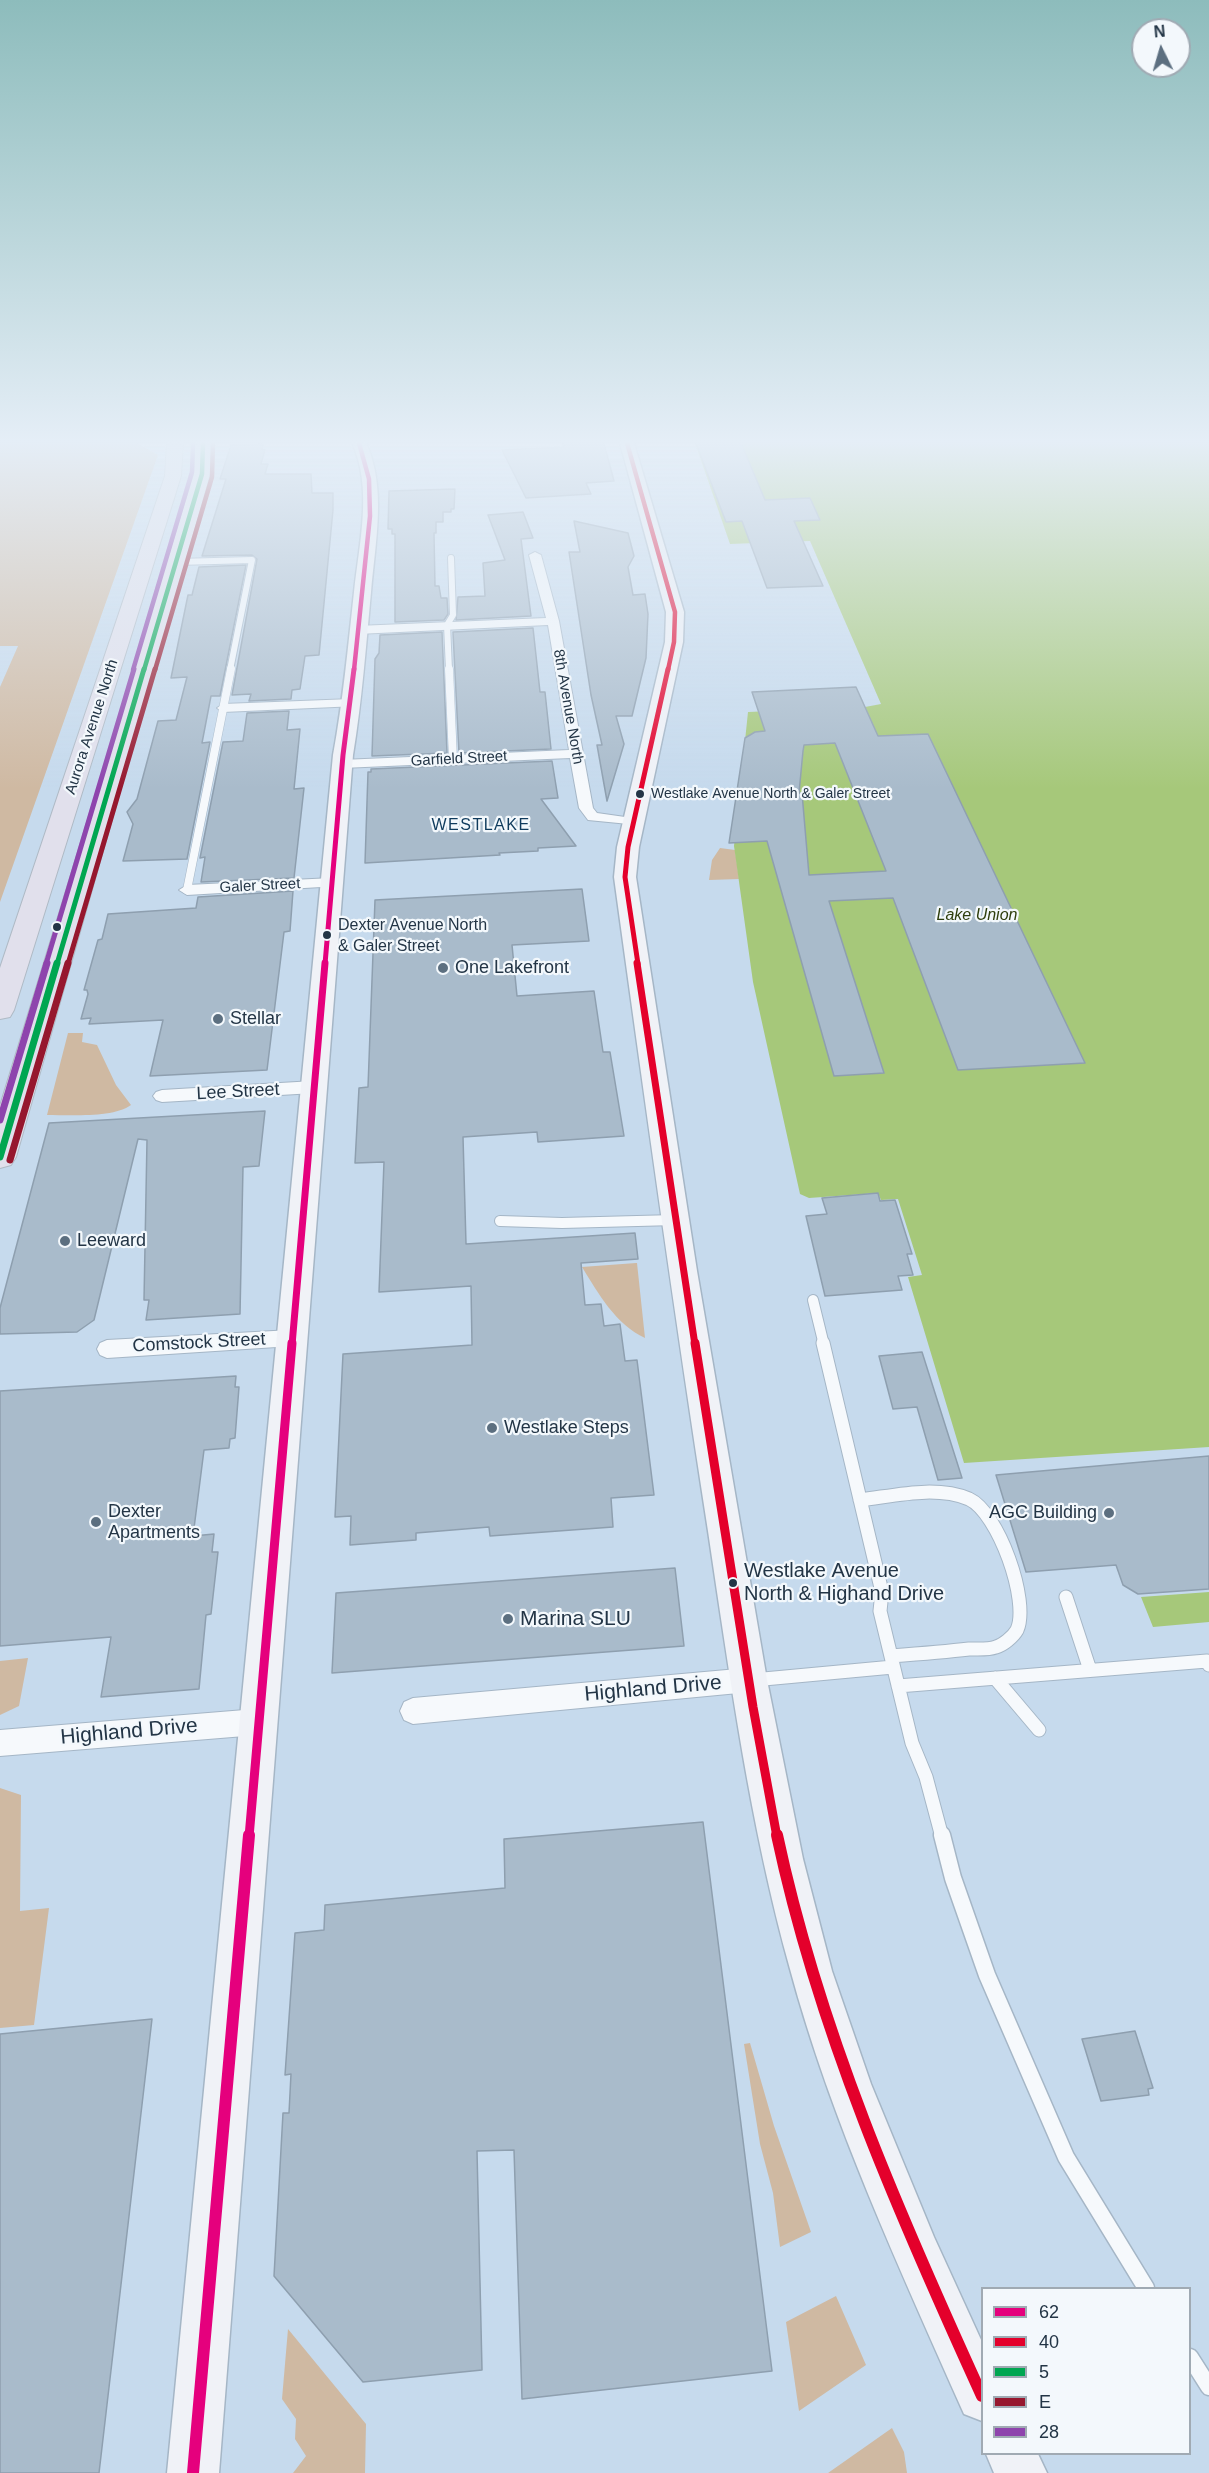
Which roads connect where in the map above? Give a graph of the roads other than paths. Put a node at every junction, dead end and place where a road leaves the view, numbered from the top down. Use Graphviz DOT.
graph roads {
  1 [pos="146,558"];
  2 [pos="178,558"];
  3 [pos="365,558"];
  4 [pos="451,558"];
  5 [pos="536,558"];
  6 [pos="660,558"];
  7 [pos="177,562"];
  8 [pos="553,621"];
  9 [pos="447,625"];
  10 [pos="357,630"];
  11 [pos="352,703"];
  12 [pos="223,708"];
  13 [pos="576,754"];
  14 [pos="453,759"];
  15 [pos="342,764"];
  16 [pos="634,822"];
  17 [pos="333,883"];
  18 [pos="187,890"];
  19 [pos="0,1010"];
  20 [pos="314,1088"];
  21 [pos="162,1096"];
  22 [pos="0,1156"];
  23 [pos="675,1220"];
  24 [pos="500,1221"];
  25 [pos="813,1300"];
  26 [pos="292,1338"];
  27 [pos="107,1348"];
  28 [pos="860,1500"];
  29 [pos="1066,1598"];
  30 [pos="892,1661"];
  31 [pos="1209,1665"];
  32 [pos="1090,1670"];
  33 [pos="995,1678"];
  34 [pos="749,1680"];
  35 [pos="898,1686"];
  36 [pos="413,1711"];
  37 [pos="258,1722"];
  38 [pos="1039,1730"];
  39 [pos="0,1743"];
  40 [pos="1145,2287"];
  41 [pos="1191,2358"];
  42 [pos="1209,2387"];
  43 [pos="981,2394"];
  44 [pos="1012,2455"];
  45 [pos="193,2473"];
  46 [pos="1021,2473"];
  1 -- 19 [label="highway, Aurora Avenue North"];
  2 -- 7 [label="highway, Aurora Avenue North"];
  3 -- 10 [label="main road"];
  4 -- 9 [label="lane"];
  5 -- 8 [label="street, 8th Avenue North"];
  6 -- 16 [label="main road"];
  7 -- 12 [label="lane"];
  7 -- 22 [label="highway, Aurora Avenue North"];
  8 -- 9 [label="street"];
  8 -- 13 [label="street, 8th Avenue North"];
  9 -- 10 [label="street"];
  9 -- 14 [label="lane"];
  10 -- 11 [label="main road"];
  11 -- 12 [label="street"];
  11 -- 15 [label="main road"];
  12 -- 18 [label="lane"];
  13 -- 14 [label="street, Garfield Street"];
  13 -- 16 [label="street, 8th Avenue North"];
  14 -- 15 [label="street, Garfield Street"];
  15 -- 17 [label="main road"];
  16 -- 23 [label="main road"];
  17 -- 18 [label="street, Galer Street"];
  17 -- 20 [label="main road"];
  20 -- 21 [label="street, Lee Street"];
  20 -- 26 [label="main road"];
  23 -- 24 [label="lane"];
  23 -- 34 [label="main road"];
  25 -- 28 [label="lane"];
  26 -- 27 [label="street, Comstock Street"];
  26 -- 37 [label="main road"];
  28 -- 30 [label="lane"];
  28 -- 30 [label="lane, Highland Drive"];
  29 -- 32 [label="lane"];
  30 -- 34 [label="lane, Highland Drive"];
  30 -- 35 [label="lane"];
  31 -- 32 [label="lane"];
  32 -- 33 [label="lane"];
  33 -- 35 [label="lane"];
  33 -- 38 [label="lane"];
  34 -- 36 [label="street, Highland Drive"];
  34 -- 43 [label="main road"];
  35 -- 40 [label="lane"];
  37 -- 39 [label="street, Highland Drive"];
  37 -- 45 [label="main road"];
  41 -- 42 [label="lane"];
  44 -- 46 [label="main road"];
}
